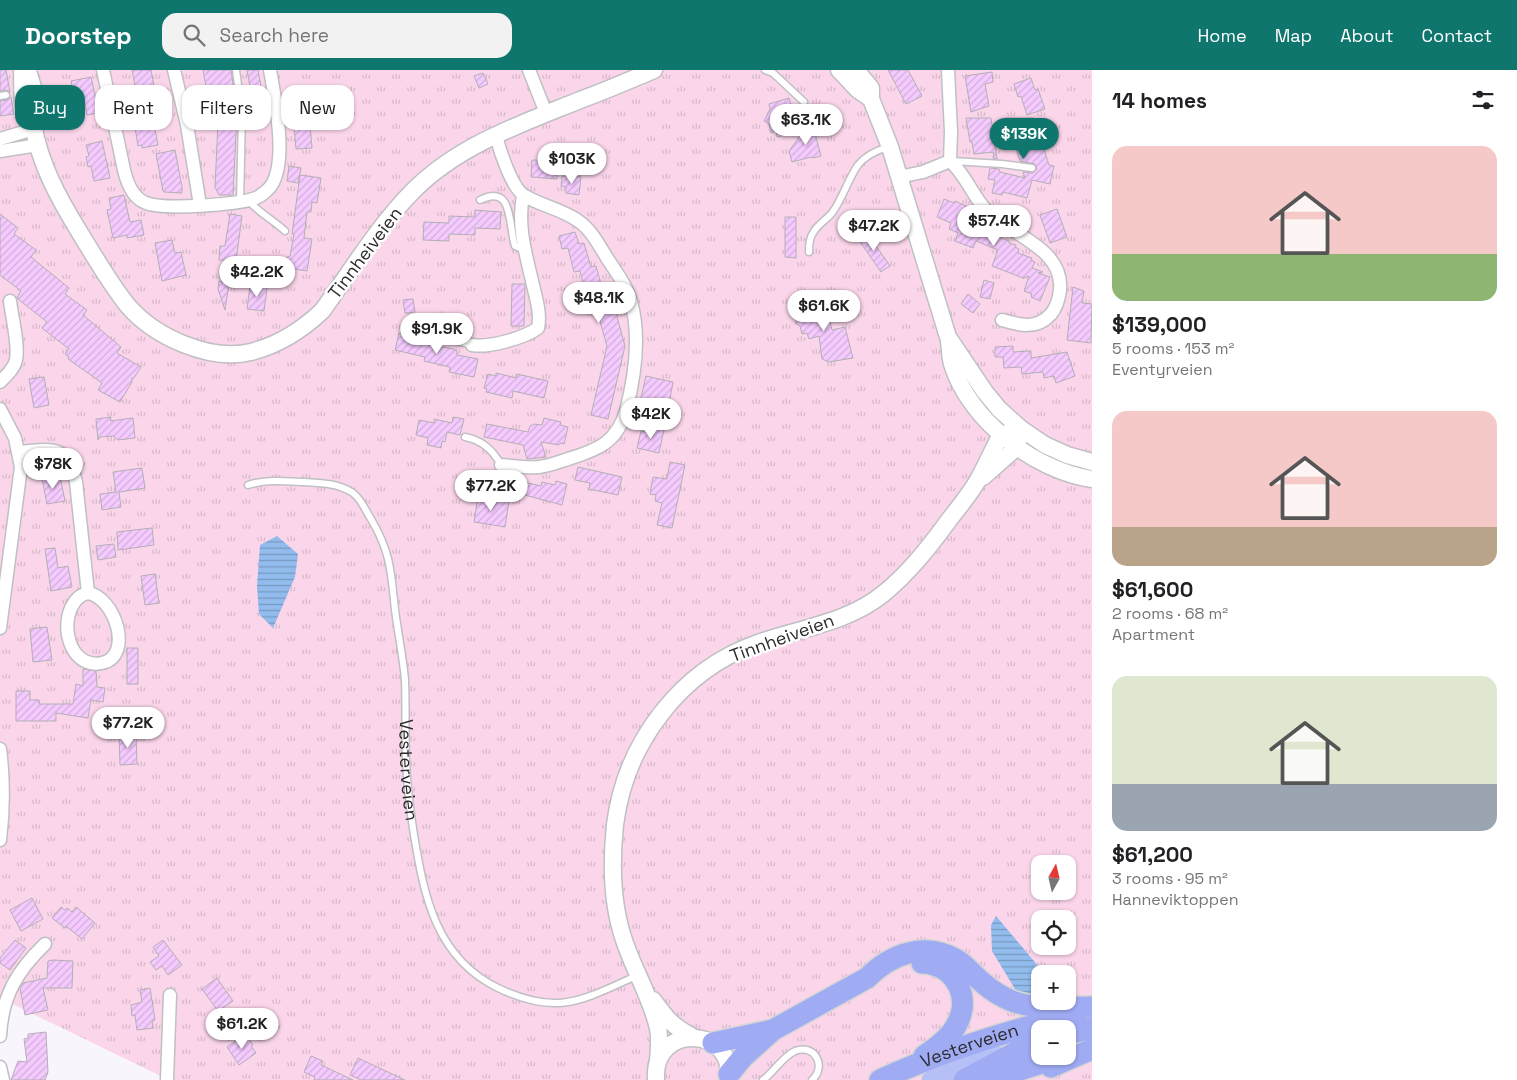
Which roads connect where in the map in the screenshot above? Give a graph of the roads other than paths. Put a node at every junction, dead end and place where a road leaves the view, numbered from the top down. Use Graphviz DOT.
graph roads {
  1 [pos="22,70"];
  2 [pos="28,70"];
  3 [pos="103,70"];
  4 [pos="174,70"];
  5 [pos="236,70"];
  6 [pos="270,70"];
  7 [pos="529,70"];
  8 [pos="654,70"];
  9 [pos="765,70"];
  10 [pos="839,70"];
  11 [pos="856,70"];
  12 [pos="948,70"];
  13 [pos="870,99"];
  14 [pos="804,102"];
  15 [pos="546,113"];
  16 [pos="35,132"];
  17 [pos="496,136"];
  18 [pos="0,139"];
  19 [pos="890,147"];
  20 [pos="0,151"];
  21 [pos="950,161"];
  22 [pos="1032,168"];
  23 [pos="899,177"];
  24 [pos="523,196"];
  25 [pos="480,200"];
  26 [pos="244,201"];
  27 [pos="200,205"];
  28 [pos="284,231"];
  29 [pos="524,248"];
  30 [pos="809,252"];
  31 [pos="10,301"];
  32 [pos="415,320"];
  33 [pos="1002,320"];
  34 [pos="948,337"];
  35 [pos="472,345"];
  36 [pos="0,382"];
  37 [pos="0,409"];
  38 [pos="1020,428"];
  39 [pos="465,436"];
  40 [pos="1000,436"];
  41 [pos="1017,447"];
  42 [pos="19,452"];
  43 [pos="1092,462"];
  44 [pos="501,465"];
  45 [pos="1092,479"];
  46 [pos="977,481"];
  47 [pos="248,485"];
  48 [pos="88,593"];
  49 [pos="0,628"];
  50 [pos="0,749"];
  51 [pos="0,840"];
  52 [pos="45,944"];
  53 [pos="867,978"];
  54 [pos="641,982"];
  55 [pos="170,995"];
  56 [pos="1092,1007"];
  57 [pos="1092,1011"];
  58 [pos="1092,1028"];
  59 [pos="773,1030"];
  60 [pos="1076,1032"];
  61 [pos="0,1036"];
  62 [pos="703,1040"];
  63 [pos="1031,1045"];
  64 [pos="1031,1046"];
  65 [pos="1092,1049"];
  66 [pos="1076,1053"];
  67 [pos="658,1060"];
  68 [pos="1035,1065"];
  69 [pos="0,1067"];
  70 [pos="889,1076"];
  71 [pos="729,1077"];
  72 [pos="3,1080"];
  73 [pos="167,1080"];
  74 [pos="656,1080"];
  75 [pos="763,1080"];
  76 [pos="812,1080"];
  77 [pos="932,1080"];
  78 [pos="964,1080"];
  79 [pos="989,1080"];
  80 [pos="1024,1080"];
  1 -- 16 [label="street, Tinnheiveien"];
  2 -- 16 [label="street"];
  3 -- 27 [label="street"];
  4 -- 27 [label="street"];
  5 -- 26 [label="lane"];
  6 -- 26 [label="street"];
  7 -- 15 [label="street"];
  8 -- 15 [label="street, Tinnheiveien"];
  9 -- 14 [label="lane"];
  10 -- 13 [label="street"];
  11 -- 13 [label="street"];
  12 -- 21 [label="street"];
  13 -- 19 [label="street"];
  15 -- 17 [label="street, Tinnheiveien"];
  16 -- 17 [label="street, Tinnheiveien"];
  16 -- 18 [label="street"];
  16 -- 20 [label="street"];
  17 -- 24 [label="street"];
  19 -- 23 [label="street"];
  19 -- 30 [label="lane"];
  21 -- 22 [label="lane"];
  21 -- 23 [label="street"];
  21 -- 33 [label="street"];
  23 -- 34 [label="street"];
  24 -- 29 [label="street"];
  24 -- 44 [label="street"];
  25 -- 29 [label="lane"];
  26 -- 27 [label="street"];
  26 -- 28 [label="lane"];
  29 -- 35 [label="street"];
  31 -- 36 [label="street"];
  32 -- 35 [label="lane"];
  34 -- 38 [label="street"];
  34 -- 40 [label="street"];
  37 -- 42 [label="street"];
  38 -- 40 [label="street"];
  38 -- 41 [label="street"];
  38 -- 43 [label="street"];
  39 -- 44 [label="lane"];
  40 -- 41 [label="street"];
  40 -- 46 [label="street, Tinnheiveien"];
  41 -- 45 [label="street"];
  41 -- 46 [label="street, Tinnheiveien"];
  42 -- 48 [label="street"];
  42 -- 49 [label="street"];
  46 -- 54 [label="street, Tinnheiveien"];
  47 -- 54 [label="lane, Vesterveien"];
  48 -- 48 [label="street"];
  50 -- 51 [label="street"];
  52 -- 61 [label="street"];
  53 -- 56 [label="highway"];
  53 -- 59 [label="highway"];
  53 -- 70 [label="highway"];
  54 -- 62 [label="street, Tinnheiveien"];
  54 -- 67 [label="street, Tinnheiveien"];
  55 -- 73 [label="street"];
  57 -- 70 [label="highway, Vesterveien"];
  58 -- 60 [label="highway"];
  59 -- 62 [label="highway"];
  59 -- 71 [label="highway"];
  62 -- 67 [label="street"];
  62 -- 71 [label="street"];
  63 -- 77 [label="main road, Vesterveien"];
  64 -- 78 [label="highway, Vesterveien"];
  65 -- 66 [label="highway"];
  65 -- 80 [label="highway"];
  67 -- 74 [label="street, Tinnheiveien"];
  68 -- 79 [label="highway"];
  69 -- 72 [label="street"];
  75 -- 76 [label="lane"];
}
